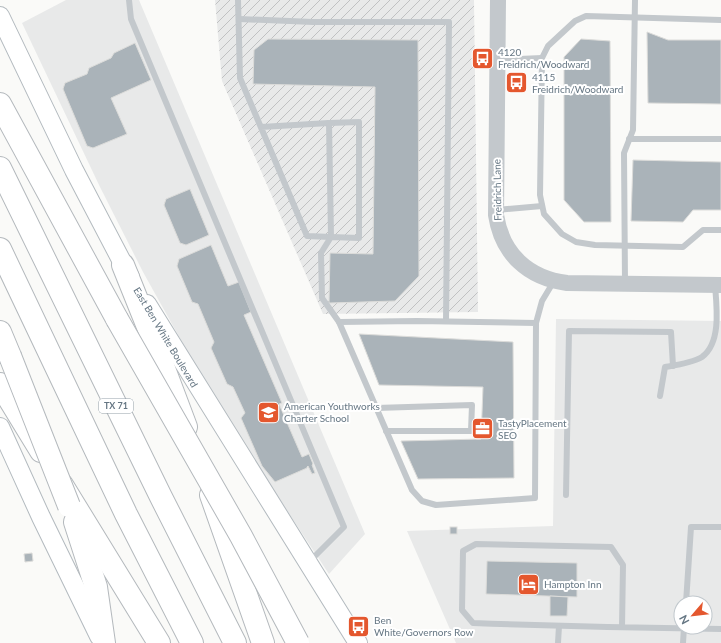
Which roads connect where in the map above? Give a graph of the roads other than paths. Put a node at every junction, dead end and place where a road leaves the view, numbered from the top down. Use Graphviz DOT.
graph roads {
  1 [pos="129,0"];
  2 [pos="238,0"];
  3 [pos="498,0"];
  4 [pos="635,0"];
  5 [pos="0,16"];
  6 [pos="635,18"];
  7 [pos="239,19"];
  8 [pos="721,20"];
  9 [pos="542,58"];
  10 [pos="498,60"];
  11 [pos="0,104"];
  12 [pos="329,123"];
  13 [pos="261,128"];
  14 [pos="629,139"];
  15 [pos="721,139"];
  16 [pos="0,168"];
  17 [pos="542,206"];
  18 [pos="496,210"];
  19 [pos="721,230"];
  20 [pos="331,237"];
  21 [pos="625,245"];
  22 [pos="0,249"];
  23 [pos="123,265"];
  24 [pos="554,281"];
  25 [pos="625,284"];
  26 [pos="718,285"];
  27 [pos="446,321"];
  28 [pos="339,322"];
  29 [pos="536,323"];
  30 [pos="0,332"];
  31 [pos="673,366"];
  32 [pos="0,384"];
  33 [pos="660,396"];
  34 [pos="376,408"];
  35 [pos="0,427"];
  36 [pos="386,431"];
  37 [pos="566,495"];
  38 [pos="69,506"];
  39 [pos="721,527"];
  40 [pos="308,564"];
  41 [pos="687,595"];
  42 [pos="559,626"];
  43 [pos="622,628"];
  44 [pos="673,628"];
  45 [pos="103,643"];
  46 [pos="141,643"];
  47 [pos="159,643"];
  48 [pos="192,643"];
  49 [pos="235,643"];
  50 [pos="263,643"];
  51 [pos="298,643"];
  52 [pos="358,643"];
  53 [pos="558,643"];
  1 -- 40 [label="lane"];
  2 -- 7 [label="lane"];
  3 -- 10 [label="street, Freidrich Lane"];
  4 -- 6 [label="lane"];
  5 -- 23 [label="main road, East Ben White Boulevard"];
  6 -- 8 [label="lane"];
  6 -- 9 [label="lane"];
  6 -- 14 [label="lane"];
  7 -- 13 [label="lane"];
  7 -- 27 [label="lane"];
  9 -- 10 [label="lane"];
  9 -- 17 [label="lane"];
  10 -- 18 [label="street, Freidrich Lane"];
  11 -- 51 [label="highway, bridge"];
  12 -- 13 [label="lane"];
  12 -- 20 [label="lane"];
  12 -- 20 [label="lane"];
  13 -- 20 [label="lane"];
  14 -- 15 [label="lane"];
  14 -- 21 [label="lane"];
  16 -- 49 [label="highway, TX 71"];
  17 -- 18 [label="lane"];
  17 -- 21 [label="lane"];
  18 -- 24 [label="street, Freidrich Lane"];
  19 -- 21 [label="lane"];
  20 -- 28 [label="lane"];
  21 -- 25 [label="lane"];
  22 -- 48 [label="highway"];
  23 -- 40 [label="main road, East Ben White Boulevard"];
  23 -- 50 [label="highway"];
  24 -- 25 [label="street, Freidrich Lane"];
  24 -- 29 [label="lane"];
  25 -- 26 [label="street, Freidrich Lane"];
  26 -- 31 [label="lane"];
  27 -- 28 [label="lane"];
  27 -- 29 [label="lane"];
  28 -- 34 [label="lane"];
  29 -- 36 [label="lane"];
  30 -- 38 [label="highway, bridge"];
  31 -- 33 [label="lane"];
  31 -- 37 [label="lane"];
  32 -- 47 [label="highway"];
  34 -- 36 [label="lane"];
  34 -- 36 [label="lane"];
  35 -- 45 [label="main road"];
  38 -- 45 [label="highway"];
  38 -- 46 [label="highway"];
  39 -- 41 [label="lane"];
  40 -- 52 [label="main road, East Ben White Boulevard"];
  42 -- 43 [label="lane"];
  42 -- 43 [label="lane"];
  42 -- 53 [label="lane"];
  43 -- 44 [label="lane"];
}
